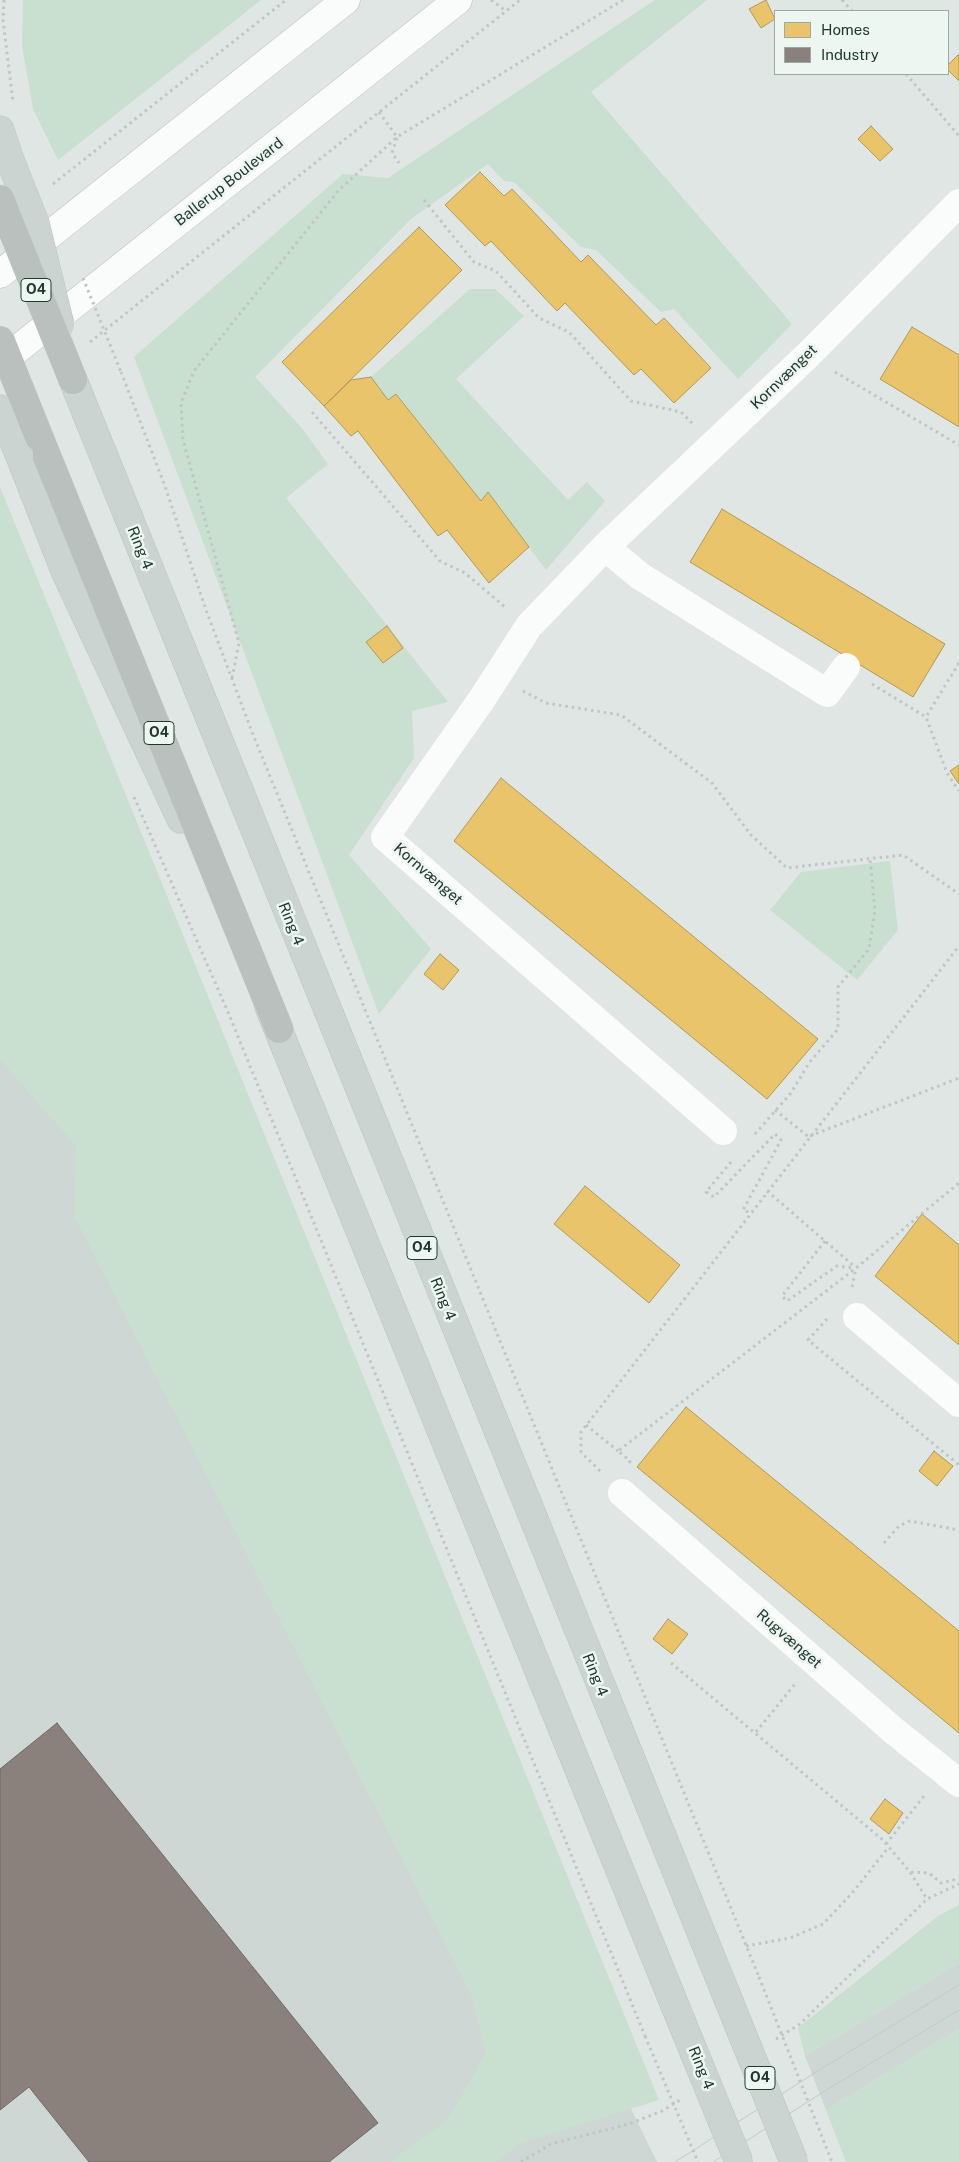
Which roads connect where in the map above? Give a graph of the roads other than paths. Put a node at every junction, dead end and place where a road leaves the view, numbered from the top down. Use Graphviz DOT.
graph roads {
  1 [pos="346,0"];
  2 [pos="458,0"];
  3 [pos="0,130"];
  4 [pos="0,199"];
  5 [pos="959,203"];
  6 [pos="0,274"];
  7 [pos="0,340"];
  8 [pos="0,363"];
  9 [pos="77,392"];
  10 [pos="0,408"];
  11 [pos="605,547"];
  12 [pos="846,667"];
  13 [pos="279,1029"];
  14 [pos="723,1131"];
  15 [pos="844,1315"];
  16 [pos="959,1402"];
  17 [pos="617,1488"];
  18 [pos="952,1777"];
  19 [pos="739,2162"];
  20 [pos="794,2162"];
  1 -- 6 [label="street"];
  2 -- 8 [label="street, Ballerup Boulevard"];
  3 -- 9 [label="main road, Ring 4, bridge"];
  4 -- 9 [label="highway, O4, bridge"];
  5 -- 11 [label="street, Kornvænget"];
  7 -- 13 [label="highway, O4, bridge"];
  9 -- 20 [label="main road, Ring 4 / O4, bridge"];
  10 -- 13 [label="main road, Ring 4, bridge"];
  11 -- 12 [label="street"];
  11 -- 14 [label="street, Kornvænget"];
  13 -- 19 [label="main road, Ring 4 / O4, bridge"];
  15 -- 16 [label="street"];
  17 -- 18 [label="street, Rugvænget"];
}
